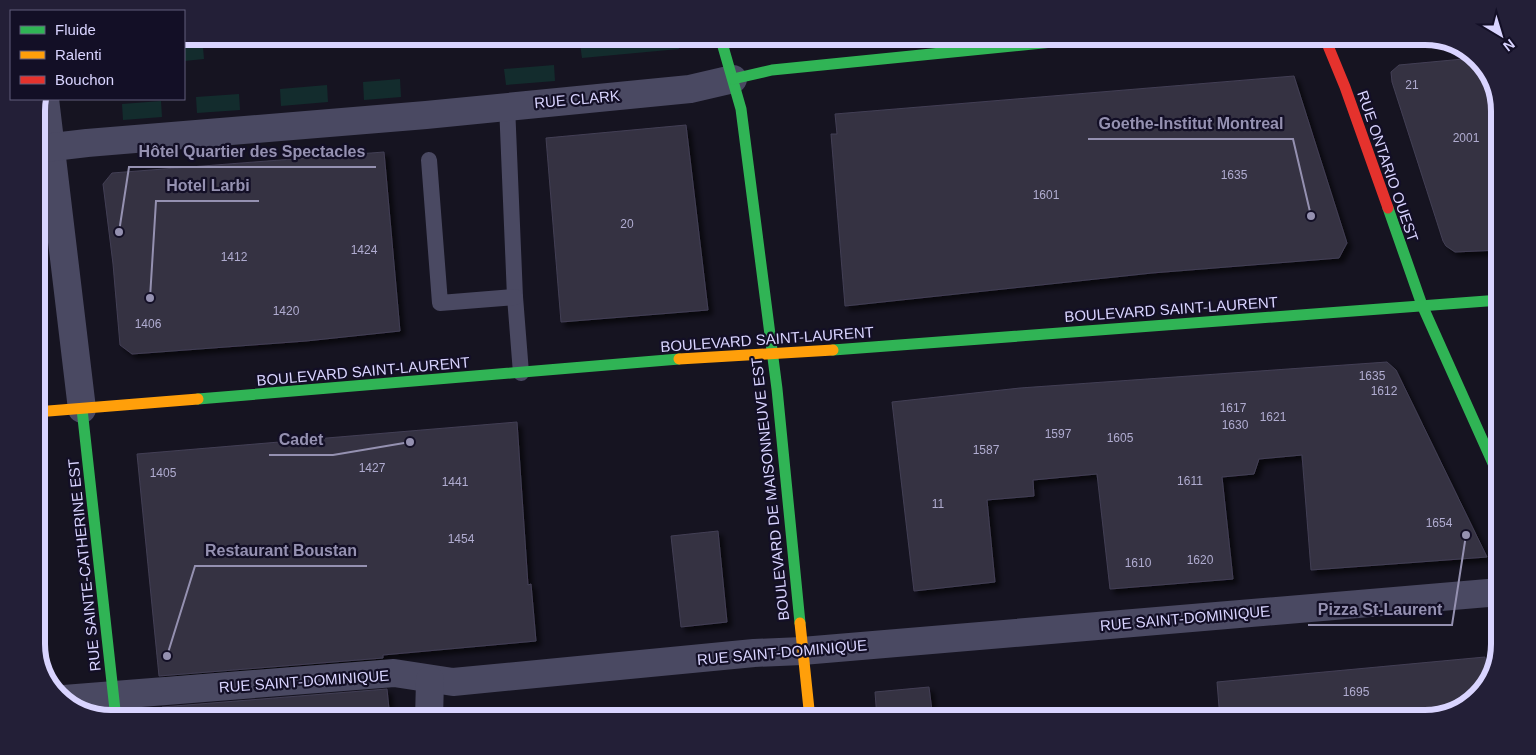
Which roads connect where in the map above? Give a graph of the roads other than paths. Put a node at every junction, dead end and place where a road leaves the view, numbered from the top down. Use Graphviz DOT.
graph roads {
  1 [pos="723,45"];
  2 [pos="1023,45"];
  3 [pos="1328,45"];
  4 [pos="733,79"];
  5 [pos="507,106"];
  6 [pos="45,148"];
  7 [pos="429,160"];
  8 [pos="45,161"];
  9 [pos="515,297"];
  10 [pos="1491,301"];
  11 [pos="1422,305"];
  12 [pos="771,354"];
  13 [pos="521,373"];
  14 [pos="82,409"];
  15 [pos="45,411"];
  16 [pos="1491,459"];
  17 [pos="1491,593"];
  18 [pos="802,651"];
  19 [pos="430,680"];
  20 [pos="79,701"];
  21 [pos="114,707"];
  22 [pos="429,710"];
  23 [pos="809,710"];
  1 -- 4 [label="main road, BOULEVARD DE MAISONNEUVE EST"];
  2 -- 4 [label="main road, RUE CLARK"];
  3 -- 11 [label="main road, RUE ONTARIO OUEST"];
  4 -- 5 [label="street, RUE CLARK"];
  4 -- 12 [label="main road, BOULEVARD DE MAISONNEUVE EST"];
  5 -- 6 [label="street, RUE CLARK"];
  5 -- 9 [label="lane"];
  7 -- 9 [label="lane"];
  8 -- 14 [label="street"];
  9 -- 13 [label="lane"];
  10 -- 11 [label="main road, BOULEVARD SAINT-LAURENT"];
  11 -- 12 [label="main road, BOULEVARD SAINT-LAURENT"];
  11 -- 16 [label="main road, RUE ONTARIO OUEST"];
  12 -- 13 [label="main road, BOULEVARD SAINT-LAURENT"];
  12 -- 18 [label="main road, BOULEVARD DE MAISONNEUVE EST"];
  13 -- 14 [label="main road, BOULEVARD SAINT-LAURENT"];
  14 -- 15 [label="main road, BOULEVARD SAINT-LAURENT"];
  14 -- 21 [label="main road, RUE SAINTE-CATHERINE EST"];
  17 -- 18 [label="street, RUE SAINT-DOMINIQUE"];
  18 -- 19 [label="street, RUE SAINT-DOMINIQUE"];
  18 -- 23 [label="main road, BOULEVARD DE MAISONNEUVE EST"];
  19 -- 21 [label="street, RUE SAINT-DOMINIQUE"];
  19 -- 22 [label="street"];
  20 -- 21 [label="street, RUE SAINT-DOMINIQUE"];
}
